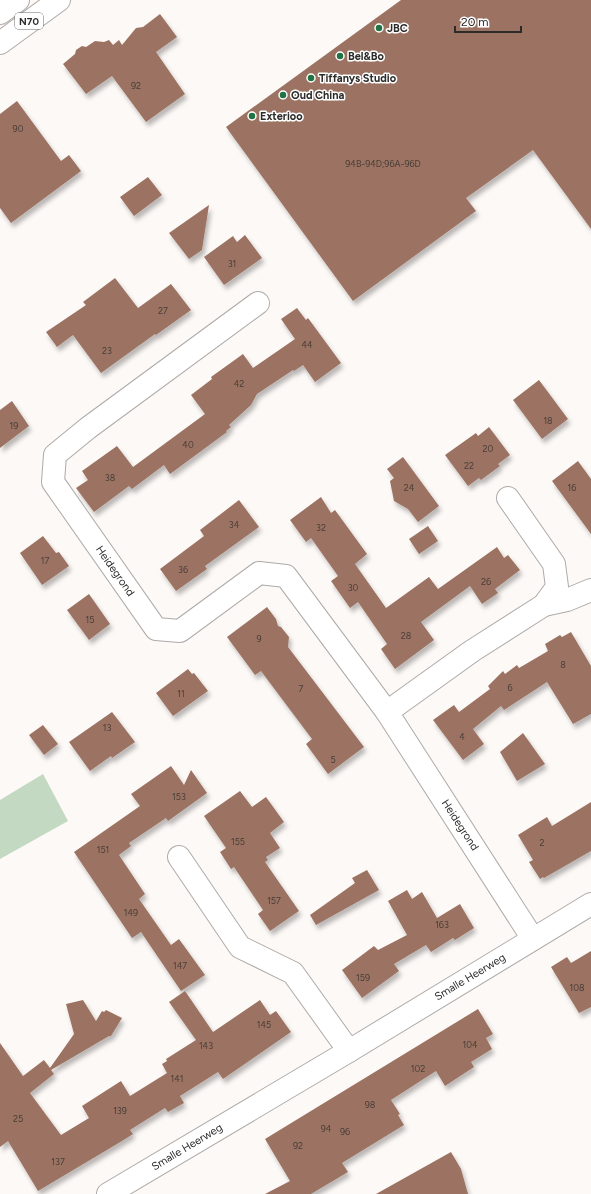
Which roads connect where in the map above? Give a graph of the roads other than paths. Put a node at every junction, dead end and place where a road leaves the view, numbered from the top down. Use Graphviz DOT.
graph roads {
  1 [pos="18,0"];
  2 [pos="59,0"];
  3 [pos="0,13"];
  4 [pos="0,43"];
  5 [pos="258,303"];
  6 [pos="508,498"];
  7 [pos="591,590"];
  8 [pos="544,605"];
  9 [pos="387,712"];
  10 [pos="179,858"];
  11 [pos="591,904"];
  12 [pos="533,939"];
  13 [pos="349,1051"];
  14 [pos="108,1194"];
  1 -- 3 [label="street, N70"];
  2 -- 4 [label="street, N70"];
  5 -- 9 [label="street, Heidegrond"];
  6 -- 8 [label="street"];
  7 -- 8 [label="street"];
  8 -- 9 [label="street"];
  9 -- 12 [label="street, Heidegrond"];
  10 -- 13 [label="street"];
  11 -- 12 [label="street, Smalle Heerweg"];
  12 -- 13 [label="street, Smalle Heerweg"];
  13 -- 14 [label="street, Smalle Heerweg"];
}
